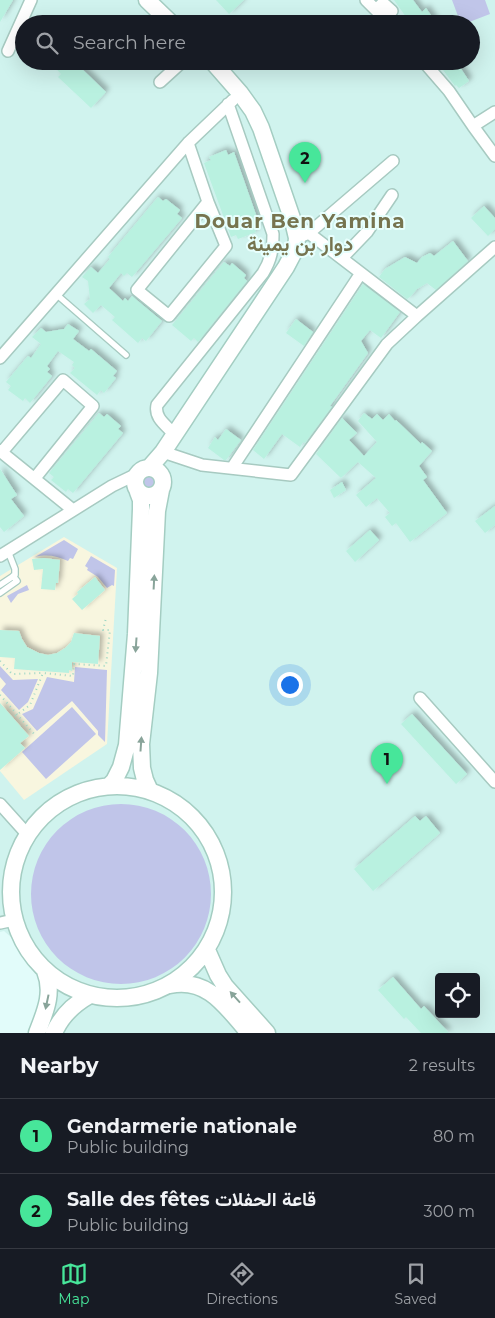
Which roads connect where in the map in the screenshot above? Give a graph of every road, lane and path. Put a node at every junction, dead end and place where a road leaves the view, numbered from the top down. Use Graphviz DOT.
graph roads {
  1 [pos="31,0"];
  2 [pos="147,0"];
  3 [pos="366,0"];
  4 [pos="24,15"];
  5 [pos="163,15"];
  6 [pos="381,15"];
  7 [pos="15,35"];
  8 [pos="8,51"];
  9 [pos="173,70"];
  10 [pos="217,70"];
  11 [pos="433,70"];
  12 [pos="160,82"];
  13 [pos="234,98"];
  14 [pos="495,112"];
  15 [pos="473,126"];
  16 [pos="188,143"];
  17 [pos="495,156"];
  18 [pos="393,161"];
  19 [pos="392,195"];
  20 [pos="208,202"];
  21 [pos="303,236"];
  22 [pos="495,246"];
  23 [pos="342,258"];
  24 [pos="361,273"];
  25 [pos="56,294"];
  26 [pos="417,316"];
  27 [pos="126,355"];
  28 [pos="0,358"];
  29 [pos="174,434"];
  30 [pos="1,451"];
  31 [pos="163,452"];
  32 [pos="232,468"];
  33 [pos="152,476"];
  34 [pos="34,478"];
  35 [pos="138,492"];
  36 [pos="73,510"];
  37 [pos="4,553"];
  38 [pos="13,576"];
  39 [pos="0,585"];
  40 [pos="0,592"];
  41 [pos="106,618"];
  42 [pos="0,661"];
  43 [pos="43,674"];
  44 [pos="0,695"];
  45 [pos="420,698"];
  46 [pos="16,715"];
  47 [pos="36,736"];
  48 [pos="495,782"];
  49 [pos="109,786"];
  50 [pos="150,791"];
  51 [pos="0,804"];
  52 [pos="27,834"];
  53 [pos="7,921"];
  54 [pos="207,950"];
  55 [pos="45,970"];
  56 [pos="170,984"];
  57 [pos="90,995"];
  58 [pos="37,1033"];
  59 [pos="54,1033"];
  60 [pos="249,1033"];
  61 [pos="267,1033"];
  1 -- 4 [label="street"];
  2 -- 5 [label="main road"];
  3 -- 6 [label="street"];
  7 -- 8 [label="street"];
  9 -- 12 [label="street"];
  10 -- 13 [label="main road"];
  11 -- 15 [label="street"];
  13 -- 16 [label="street"];
  13 -- 21 [label="main road"];
  13 -- 29 [label="street"];
  14 -- 15 [label="street"];
  15 -- 17 [label="street"];
  16 -- 20 [label="street"];
  16 -- 25 [label="street"];
  18 -- 21 [label="street"];
  19 -- 23 [label="street"];
  20 -- 20 [label="street"];
  21 -- 23 [label="street"];
  21 -- 29 [label="main road"];
  22 -- 26 [label="street"];
  23 -- 24 [label="street"];
  24 -- 26 [label="street"];
  24 -- 32 [label="street"];
  25 -- 27 [label="lane"];
  25 -- 28 [label="street"];
  26 -- 32 [label="street"];
  29 -- 31 [label="main road"];
  30 -- 34 [label="street"];
  30 -- 34 [label="street"];
  31 -- 32 [label="street"];
  31 -- 33 [label="main road"];
  33 -- 35 [label="main road"];
  33 -- 35 [label="main road"];
  33 -- 36 [label="street"];
  50 -- 33 [label="main road, one-way"];
  34 -- 36 [label="street"];
  35 -- 49 [label="main road, one-way"];
  36 -- 37 [label="street"];
  37 -- 38 [label="lane"];
  38 -- 39 [label="lane"];
  38 -- 40 [label="lane"];
  41 -- 43 [label="path"];
  42 -- 43 [label="path"];
  43 -- 46 [label="path"];
  44 -- 46 [label="path"];
  45 -- 48 [label="street"];
  46 -- 47 [label="path"];
  49 -- 50 [label="main road"];
  49 -- 52 [label="main road"];
  50 -- 54 [label="main road"];
  51 -- 52 [label="street"];
  52 -- 53 [label="main road"];
  53 -- 55 [label="main road"];
  54 -- 56 [label="main road"];
  61 -- 54 [label="main road, one-way"];
  55 -- 57 [label="main road"];
  55 -- 58 [label="main road, one-way"];
  56 -- 57 [label="main road"];
  56 -- 60 [label="main road"];
  57 -- 59 [label="main road"];
}
